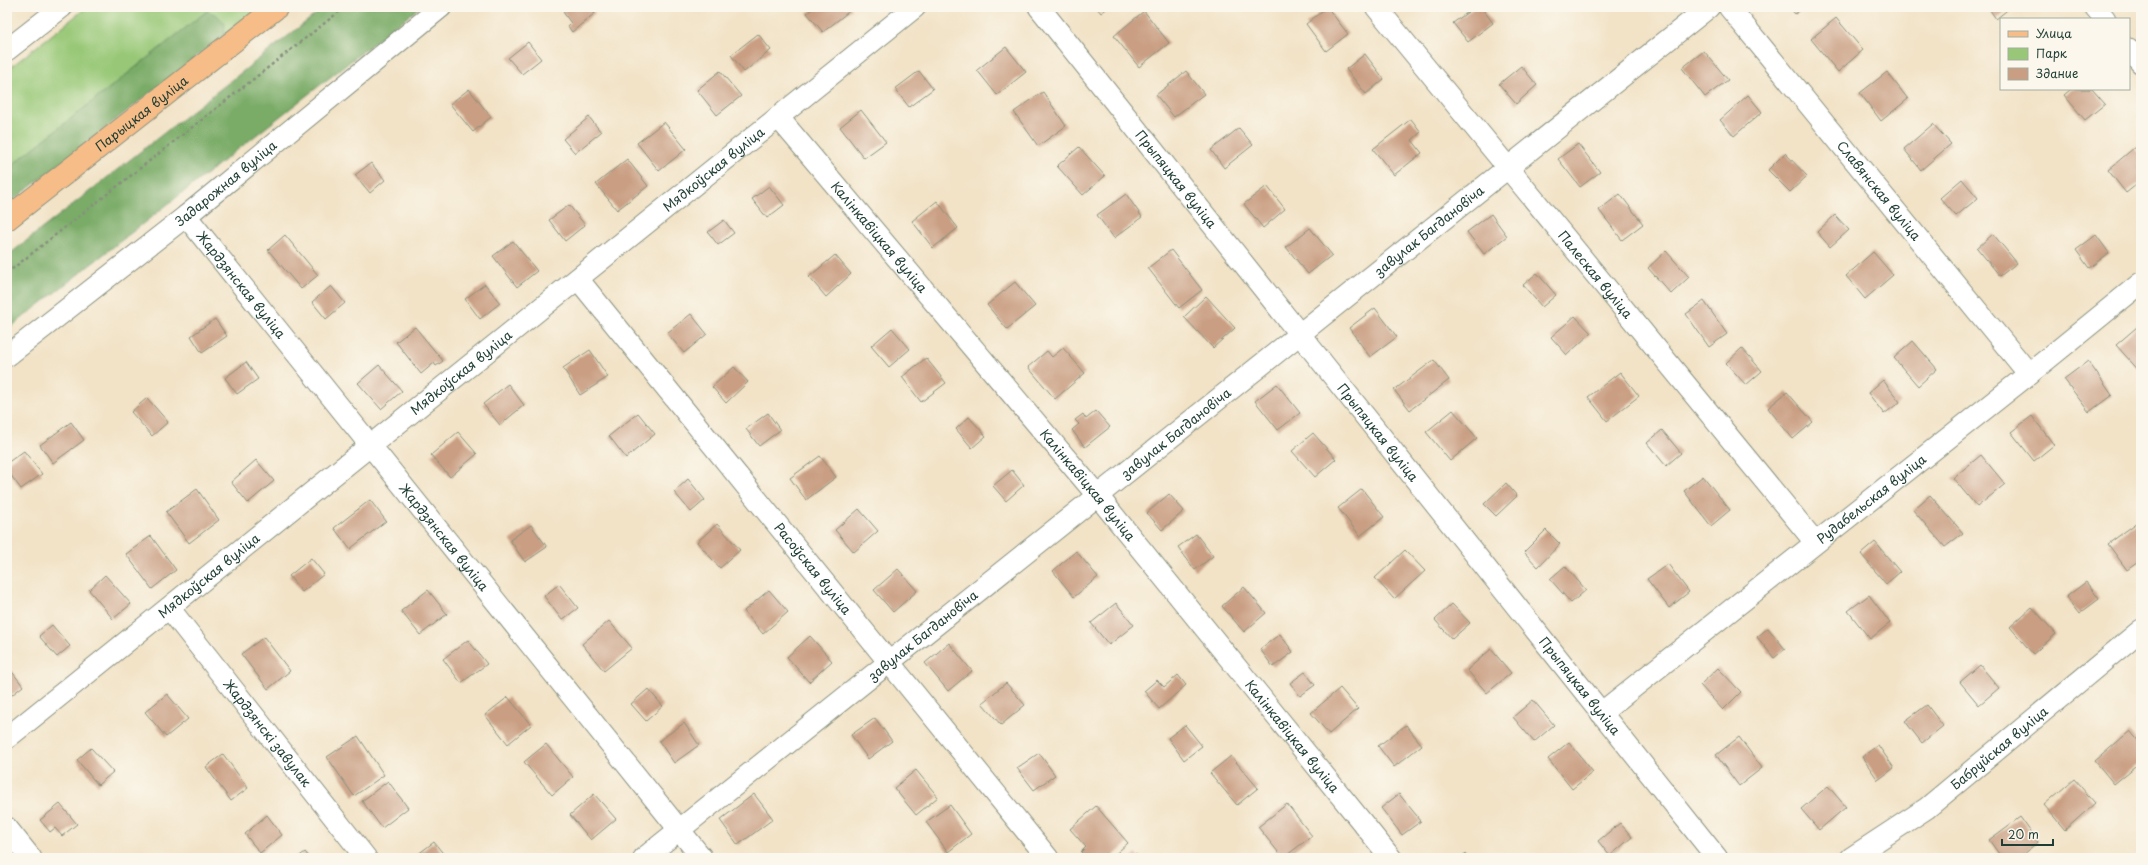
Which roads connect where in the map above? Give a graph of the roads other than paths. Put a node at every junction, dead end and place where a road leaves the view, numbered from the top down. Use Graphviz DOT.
graph roads {
  1 [pos="62,7"];
  2 [pos="277,7"];
  3 [pos="441,7"];
  4 [pos="915,7"];
  5 [pos="1039,7"];
  6 [pos="1376,7"];
  7 [pos="1709,7"];
  8 [pos="1729,7"];
  9 [pos="2095,7"];
  10 [pos="2104,18"];
  11 [pos="2130,49"];
  12 [pos="7,50"];
  13 [pos="2141,63"];
  14 [pos="778,117"];
  15 [pos="1507,168"];
  16 [pos="186,216"];
  17 [pos="7,219"];
  18 [pos="578,279"];
  19 [pos="2141,284"];
  20 [pos="1299,334"];
  21 [pos="7,356"];
  22 [pos="2029,374"];
  23 [pos="370,446"];
  24 [pos="1097,495"];
  25 [pos="1815,542"];
  26 [pos="169,608"];
  27 [pos="2141,630"];
  28 [pos="888,662"];
  29 [pos="1601,713"];
  30 [pos="7,738"];
  31 [pos="7,828"];
  32 [pos="678,829"];
  33 [pos="31,858"];
  34 [pos="366,858"];
  35 [pos="644,858"];
  36 [pos="702,858"];
  37 [pos="1048,858"];
  38 [pos="1391,858"];
  39 [pos="1717,858"];
  40 [pos="1851,858"];
  1 -- 12 [label="street"];
  2 -- 17 [label="main road, Парыцкая вуліца"];
  3 -- 16 [label="street, Задарожная вуліца"];
  4 -- 14 [label="street, Мядкоўская вуліца"];
  5 -- 20 [label="street, Прыпяцкая вуліца"];
  6 -- 15 [label="street, Палеская вуліца"];
  7 -- 15 [label="street, завулак Багдановіча"];
  8 -- 22 [label="street, Славянская вуліца"];
  9 -- 10 [label="street"];
  11 -- 13 [label="street"];
  14 -- 18 [label="street, Мядкоўская вуліца"];
  14 -- 24 [label="street, Калінкавіцкая вуліца"];
  15 -- 20 [label="street, завулак Багдановіча"];
  15 -- 25 [label="street, Палеская вуліца"];
  16 -- 21 [label="street, Задарожная вуліца"];
  16 -- 23 [label="street, Жардзянская вуліца"];
  18 -- 23 [label="street, Мядкоўская вуліца"];
  18 -- 28 [label="street, Расоўская вуліца"];
  19 -- 22 [label="street, Рудабельская вуліца"];
  20 -- 24 [label="street, завулак Багдановіча"];
  20 -- 29 [label="street, Прыпяцкая вуліца"];
  22 -- 25 [label="street, Рудабельская вуліца"];
  23 -- 26 [label="street, Мядкоўская вуліца"];
  23 -- 32 [label="street, Жардзянская вуліца"];
  24 -- 28 [label="street, завулак Багдановіча"];
  24 -- 38 [label="street, Калінкавіцкая вуліца"];
  25 -- 29 [label="street, Рудабельская вуліца"];
  26 -- 30 [label="street, Мядкоўская вуліца"];
  26 -- 34 [label="street, Жардзянскі завулак"];
  27 -- 40 [label="street, Бабруйская вуліца"];
  28 -- 32 [label="street, завулак Багдановіча"];
  28 -- 37 [label="street, Расоўская вуліца"];
  29 -- 39 [label="street, Прыпяцкая вуліца"];
  31 -- 33 [label="street"];
  32 -- 35 [label="street, завулак Багдановіча"];
  32 -- 36 [label="street, Жардзянская вуліца"];
}
